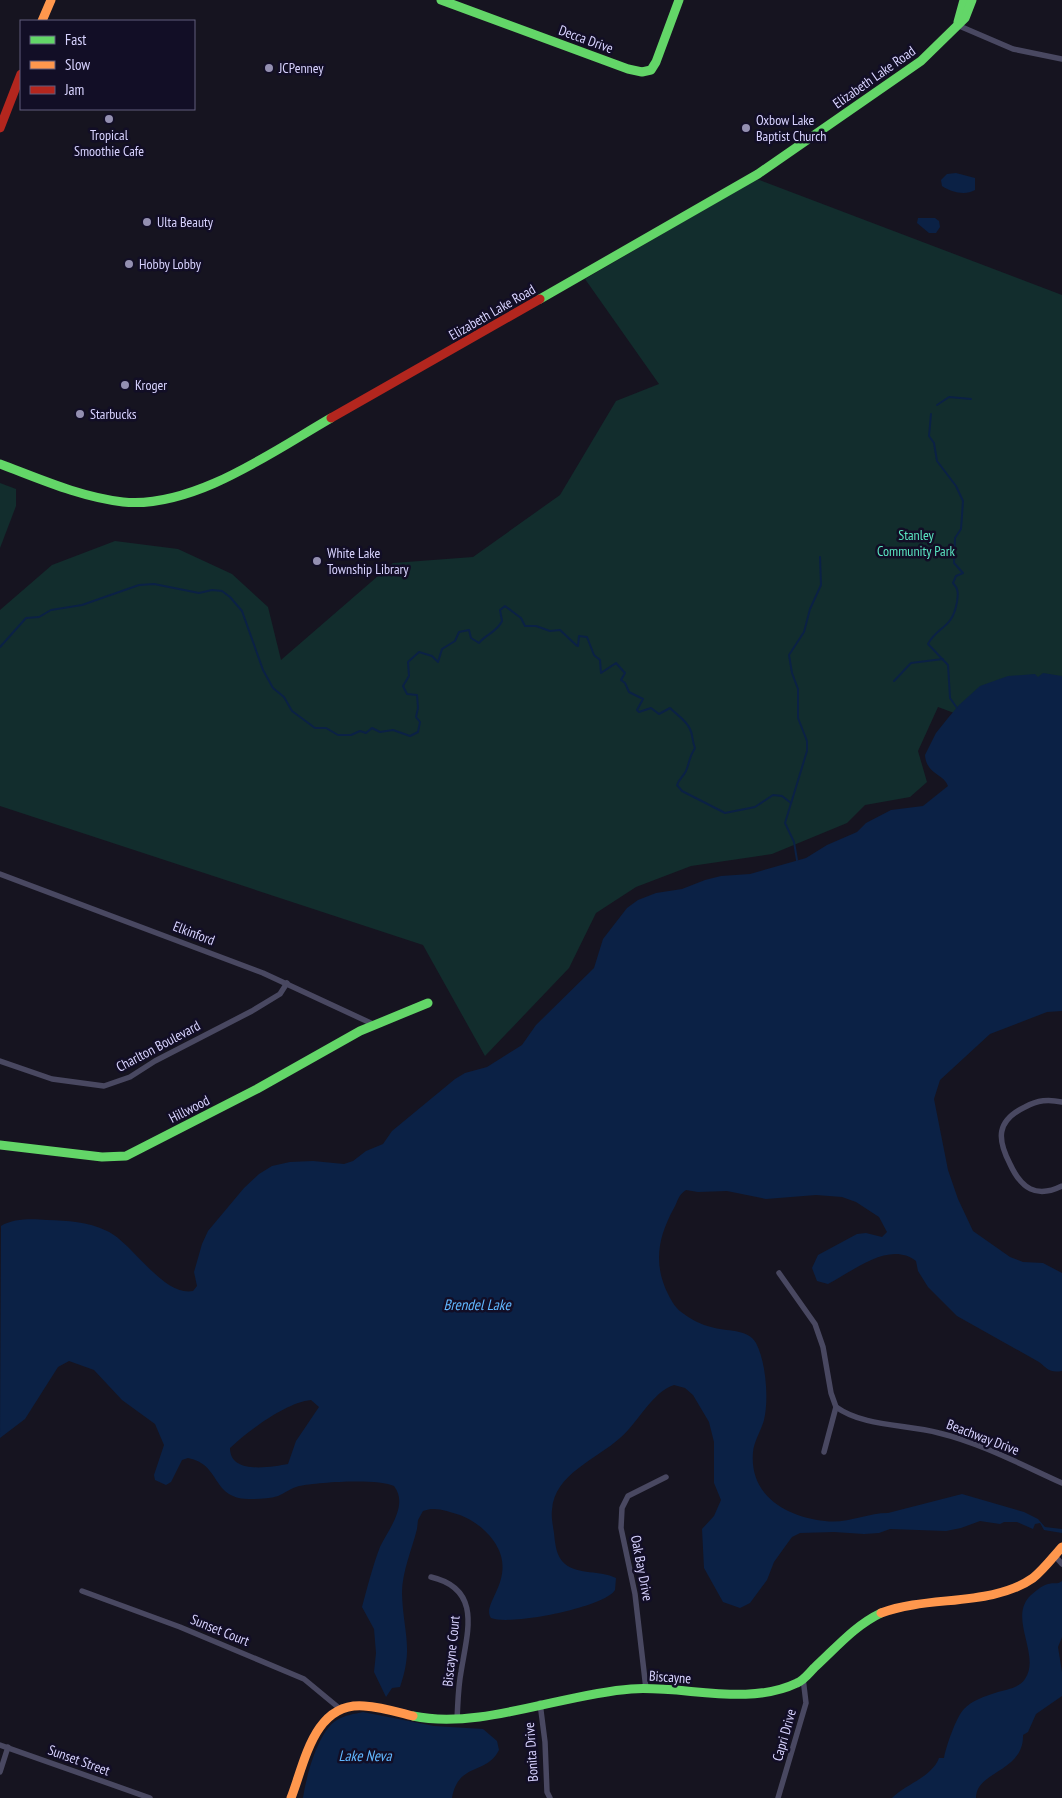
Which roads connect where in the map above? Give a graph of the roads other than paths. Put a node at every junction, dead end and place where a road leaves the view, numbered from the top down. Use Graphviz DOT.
graph roads {
  1 [pos="51,0"];
  2 [pos="679,0"];
  3 [pos="964,0"];
  4 [pos="972,0"];
  5 [pos="444,1"];
  6 [pos="42,20"];
  7 [pos="957,25"];
  8 [pos="1062,59"];
  9 [pos="20,77"];
  10 [pos="0,128"];
  11 [pos="0,464"];
  12 [pos="0,874"];
  13 [pos="286,983"];
  14 [pos="428,1003"];
  15 [pos="376,1025"];
  16 [pos="0,1061"];
  17 [pos="1062,1102"];
  18 [pos="0,1145"];
  19 [pos="1062,1186"];
  20 [pos="779,1273"];
  21 [pos="836,1408"];
  22 [pos="824,1452"];
  23 [pos="666,1477"];
  24 [pos="1062,1483"];
  25 [pos="1059,1551"];
  26 [pos="1062,1564"];
  27 [pos="431,1577"];
  28 [pos="82,1591"];
  29 [pos="803,1678"];
  30 [pos="646,1689"];
  31 [pos="540,1703"];
  32 [pos="339,1708"];
  33 [pos="457,1719"];
  34 [pos="0,1745"];
  35 [pos="8,1747"];
  36 [pos="0,1772"];
  37 [pos="138,1796"];
  38 [pos="150,1798"];
  39 [pos="291,1798"];
  40 [pos="550,1798"];
  41 [pos="778,1798"];
  1 -- 6 [label="main road"];
  2 -- 5 [label="main road, Decca Drive"];
  3 -- 7 [label="main road, Elizabeth Lake Road"];
  4 -- 7 [label="main road, Elizabeth Lake Road"];
  7 -- 8 [label="street"];
  7 -- 11 [label="main road, Elizabeth Lake Road"];
  9 -- 10 [label="main road"];
  12 -- 13 [label="street, Elkinford"];
  13 -- 15 [label="street, Elkinford"];
  13 -- 16 [label="street, Charlton Boulevard"];
  14 -- 15 [label="main road, Hillwood"];
  15 -- 18 [label="main road, Hillwood"];
  17 -- 19 [label="street"];
  20 -- 21 [label="street"];
  21 -- 22 [label="street"];
  21 -- 24 [label="street, Beachway Drive"];
  23 -- 30 [label="street, Oak Bay Drive"];
  25 -- 26 [label="street"];
  25 -- 29 [label="main road, Biscayne"];
  27 -- 33 [label="street, Biscayne Court"];
  28 -- 32 [label="street, Sunset Court"];
  29 -- 30 [label="main road, Biscayne"];
  29 -- 41 [label="street, Capri Drive"];
  30 -- 31 [label="main road, Biscayne"];
  31 -- 33 [label="main road, Biscayne"];
  31 -- 40 [label="street, Bonita Drive"];
  32 -- 33 [label="main road, Biscayne"];
  32 -- 39 [label="main road"];
  34 -- 35 [label="street, Sunset Street"];
  35 -- 36 [label="street"];
  35 -- 37 [label="street, Sunset Street"];
  37 -- 38 [label="street, Sunset Street"];
}
